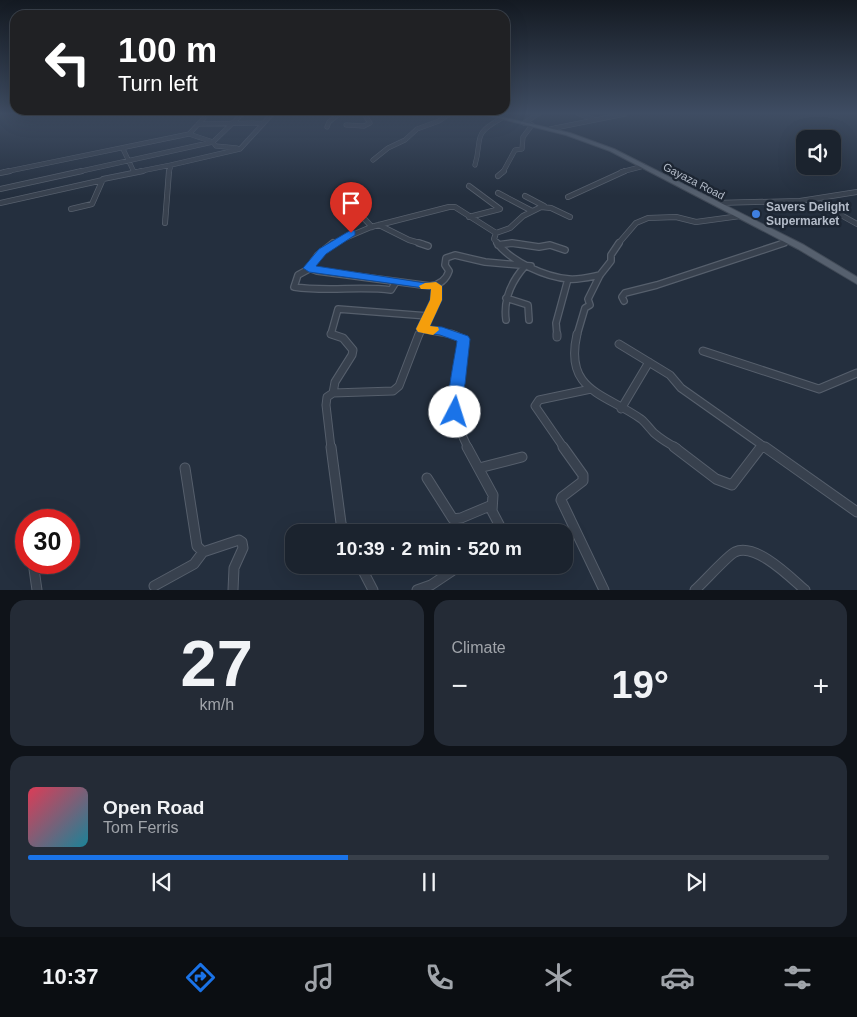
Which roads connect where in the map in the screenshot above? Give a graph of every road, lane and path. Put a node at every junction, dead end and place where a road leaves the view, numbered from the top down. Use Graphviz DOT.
graph roads {
  1 [pos="153,142"];
  2 [pos="214,142"];
  3 [pos="246,142"];
  4 [pos="402,142"];
  5 [pos="480,142"];
  6 [pos="523,142"];
  7 [pos="590,142"];
  8 [pos="123,148"];
  9 [pos="241,148"];
  10 [pos="373,160"];
  11 [pos="128,161"];
  12 [pos="475,165"];
  13 [pos="171,166"];
  14 [pos="644,166"];
  15 [pos="134,172"];
  16 [pos="0,173"];
  17 [pos="498,176"];
  18 [pos="103,180"];
  19 [pos="469,186"];
  20 [pos="0,189"];
  21 [pos="857,192"];
  22 [pos="498,193"];
  23 [pos="525,196"];
  24 [pos="568,197"];
  25 [pos="814,200"];
  26 [pos="0,203"];
  27 [pos="715,203"];
  28 [pos="544,206"];
  29 [pos="354,208"];
  30 [pos="71,209"];
  31 [pos="532,211"];
  32 [pos="740,216"];
  33 [pos="469,217"];
  34 [pos="570,217"];
  35 [pos="165,223"];
  36 [pos="857,224"];
  37 [pos="379,225"];
  38 [pos="372,227"];
  39 [pos="496,233"];
  40 [pos="790,242"];
  41 [pos="498,245"];
  42 [pos="428,246"];
  43 [pos="564,250"];
  44 [pos="528,266"];
  45 [pos="309,269"];
  46 [pos="600,276"];
  47 [pos="568,279"];
  48 [pos="857,281"];
  49 [pos="396,282"];
  50 [pos="436,286"];
  51 [pos="506,298"];
  52 [pos="624,301"];
  53 [pos="428,316"];
  54 [pos="506,320"];
  55 [pos="528,320"];
  56 [pos="422,329"];
  57 [pos="557,337"];
  58 [pos="619,344"];
  59 [pos="703,351"];
  60 [pos="649,362"];
  61 [pos="857,373"];
  62 [pos="591,389"];
  63 [pos="333,393"];
  64 [pos="621,409"];
  65 [pos="762,446"];
  66 [pos="522,456"];
  67 [pos="185,468"];
  68 [pos="479,468"];
  69 [pos="427,478"];
  70 [pos="492,506"];
  71 [pos="857,512"];
  72 [pos="341,524"];
  73 [pos="498,524"];
  74 [pos="203,552"];
  75 [pos="35,574"];
  76 [pos="365,574"];
  77 [pos="448,574"];
  78 [pos="154,586"];
  79 [pos="37,590"];
  80 [pos="232,590"];
  81 [pos="373,590"];
  82 [pos="417,590"];
  83 [pos="604,590"];
  84 [pos="695,590"];
  85 [pos="805,590"];
  1 -- 8 [label="street"];
  2 -- 9 [label="street"];
  2 -- 11 [label="street"];
  3 -- 9 [label="street"];
  4 -- 10 [label="street"];
  5 -- 12 [label="street"];
  6 -- 17 [label="street"];
  7 -- 14 [label="main road, Gayaza Road"];
  8 -- 11 [label="street"];
  8 -- 16 [label="street"];
  9 -- 13 [label="street"];
  11 -- 15 [label="street"];
  11 -- 20 [label="street"];
  13 -- 15 [label="street"];
  13 -- 35 [label="street"];
  14 -- 24 [label="street"];
  14 -- 27 [label="main road, Gayaza Road"];
  15 -- 18 [label="street"];
  18 -- 26 [label="street"];
  18 -- 30 [label="street"];
  19 -- 33 [label="street"];
  21 -- 25 [label="street"];
  22 -- 31 [label="street"];
  23 -- 28 [label="street"];
  25 -- 27 [label="street"];
  25 -- 36 [label="street"];
  27 -- 32 [label="main road, Gayaza Road"];
  28 -- 31 [label="street"];
  28 -- 34 [label="street"];
  29 -- 38 [label="street"];
  31 -- 39 [label="street"];
  32 -- 40 [label="main road, Gayaza Road"];
  32 -- 46 [label="street"];
  33 -- 37 [label="street"];
  33 -- 39 [label="street"];
  37 -- 38 [label="street"];
  37 -- 42 [label="street"];
  38 -- 45 [label="street"];
  39 -- 41 [label="street"];
  40 -- 48 [label="main road, Gayaza Road"];
  40 -- 52 [label="street"];
  41 -- 43 [label="street"];
  41 -- 44 [label="street"];
  44 -- 47 [label="street"];
  44 -- 50 [label="street"];
  44 -- 51 [label="street"];
  45 -- 49 [label="street"];
  45 -- 49 [label="street"];
  46 -- 47 [label="street"];
  46 -- 62 [label="street"];
  47 -- 57 [label="street"];
  49 -- 50 [label="street"];
  50 -- 53 [label="street"];
  51 -- 54 [label="street"];
  51 -- 55 [label="street"];
  53 -- 56 [label="street"];
  53 -- 63 [label="street"];
  56 -- 63 [label="street"];
  56 -- 68 [label="street"];
  58 -- 60 [label="street"];
  59 -- 61 [label="street"];
  60 -- 64 [label="street"];
  60 -- 65 [label="street"];
  62 -- 64 [label="street"];
  62 -- 83 [label="street"];
  63 -- 72 [label="street"];
  64 -- 65 [label="street"];
  65 -- 71 [label="street"];
  66 -- 68 [label="street"];
  67 -- 74 [label="street"];
  68 -- 70 [label="street"];
  69 -- 70 [label="street"];
  70 -- 73 [label="street"];
  74 -- 78 [label="street"];
  74 -- 80 [label="street"];
  75 -- 79 [label="street"];
  76 -- 81 [label="street"];
  77 -- 82 [label="street"];
  84 -- 85 [label="street"];
}
